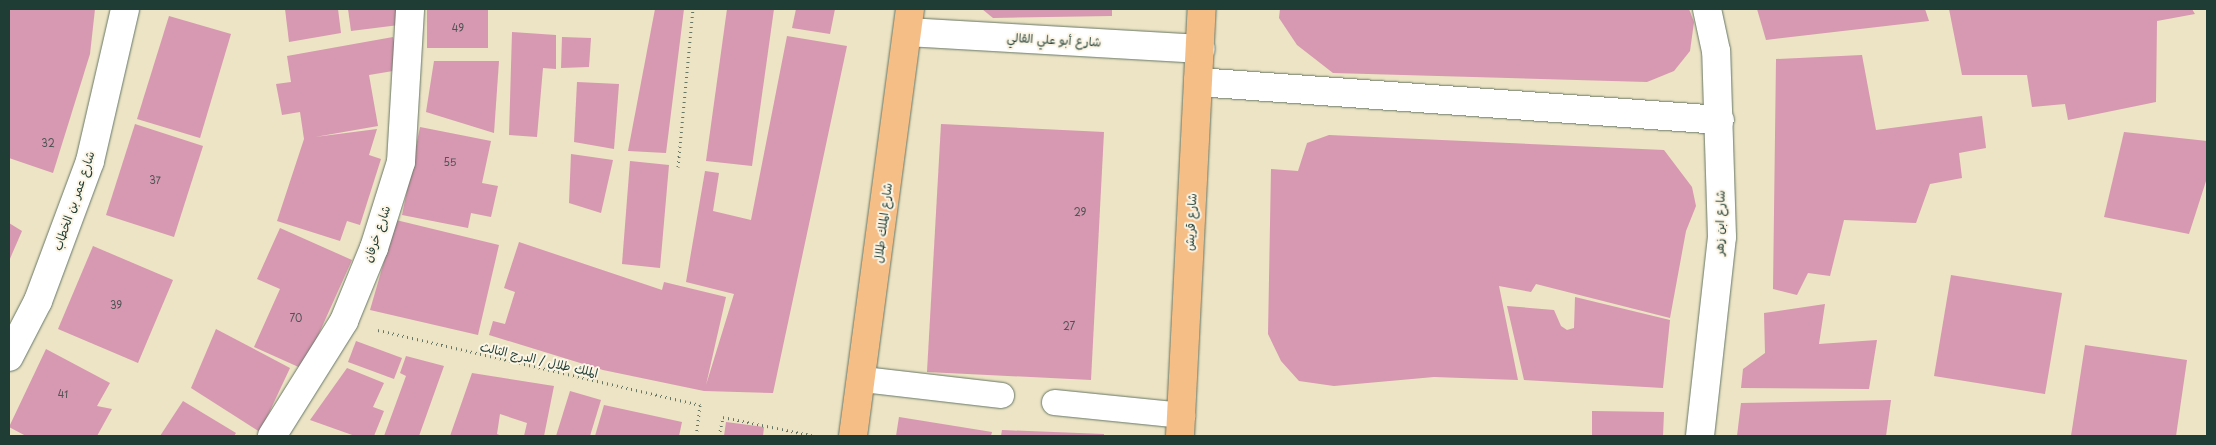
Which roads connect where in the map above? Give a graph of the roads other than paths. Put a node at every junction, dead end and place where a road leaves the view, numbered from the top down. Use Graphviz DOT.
graph roads {
  1 [pos="125,9"];
  2 [pos="410,9"];
  3 [pos="1202,9"];
  4 [pos="1707,9"];
  5 [pos="909,20"];
  6 [pos="1201,49"];
  7 [pos="1198,82"];
  8 [pos="1720,120"];
  9 [pos="9,357"];
  10 [pos="863,379"];
  11 [pos="1001,395"];
  12 [pos="1054,402"];
  13 [pos="1181,426"];
  14 [pos="272,436"];
  15 [pos="853,436"];
  16 [pos="1700,436"];
  1 -- 9 [label="street, شارع عمر بن الخطاب"];
  2 -- 14 [label="street, شارع خرفان"];
  3 -- 6 [label="main road, شارع قريش"];
  4 -- 8 [label="street, شارع ابن زهر"];
  5 -- 6 [label="street, شارع أبو علي القالي"];
  5 -- 10 [label="main road, شارع الملك طلال"];
  6 -- 7 [label="main road, شارع قريش"];
  7 -- 8 [label="street"];
  7 -- 13 [label="main road, شارع قريش"];
  8 -- 16 [label="street, شارع ابن زهر"];
  10 -- 11 [label="street"];
  10 -- 15 [label="main road, شارع الملك طلال"];
  12 -- 13 [label="street"];
}
